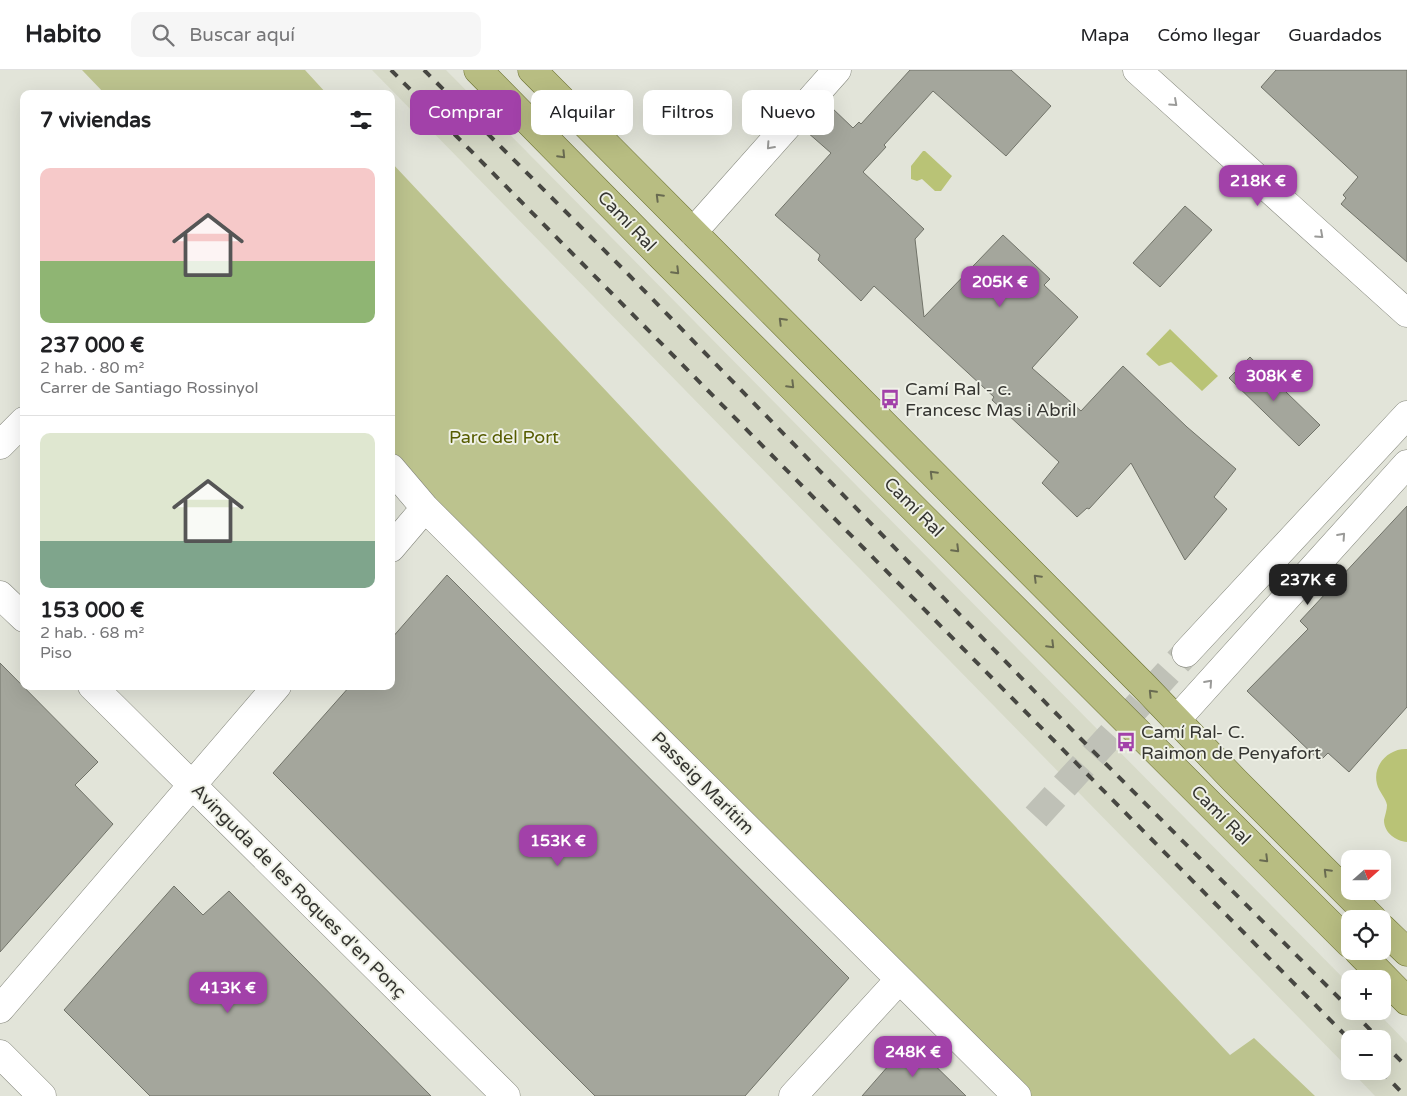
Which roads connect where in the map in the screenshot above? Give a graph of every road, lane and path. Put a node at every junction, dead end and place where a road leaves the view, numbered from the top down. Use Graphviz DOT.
graph roads {
  1 [pos="478,70"];
  2 [pos="532,70"];
  3 [pos="837,70"];
  4 [pos="1137,70"];
  5 [pos="693,232"];
  6 [pos="1407,313"];
  7 [pos="1407,415"];
  8 [pos="20,425"];
  9 [pos="0,445"];
  10 [pos="1407,464"];
  11 [pos="395,473"];
  12 [pos="425,508"];
  13 [pos="395,543"];
  14 [pos="0,595"];
  15 [pos="20,614"];
  16 [pos="1186,653"];
  17 [pos="96,690"];
  18 [pos="273,690"];
  19 [pos="1177,719"];
  20 [pos="192,785"];
  21 [pos="1365,910"];
  22 [pos="1341,935"];
  23 [pos="1391,937"];
  24 [pos="1407,952"];
  25 [pos="1367,960"];
  26 [pos="899,980"];
  27 [pos="1407,1001"];
  28 [pos="0,1009"];
  29 [pos="0,1054"];
  30 [pos="42,1096"];
  31 [pos="506,1096"];
  32 [pos="793,1096"];
  33 [pos="1017,1096"];
  1 -- 22 [label="main road, Camí Ral, one-way"];
  5 -- 2 [label="main road, Camí Ral, one-way"];
  3 -- 5 [label="street, one-way"];
  4 -- 6 [label="street, one-way"];
  19 -- 5 [label="main road, Camí Ral, one-way"];
  7 -- 16 [label="street"];
  8 -- 9 [label="street"];
  19 -- 10 [label="street, one-way"];
  11 -- 12 [label="street, Passeig Marítim"];
  12 -- 13 [label="street"];
  12 -- 26 [label="street, Passeig Marítim"];
  14 -- 15 [label="street"];
  17 -- 20 [label="street, Avinguda de les Roques d'en Ponç"];
  18 -- 20 [label="street"];
  21 -- 19 [label="main road, Camí Ral, one-way"];
  20 -- 28 [label="street"];
  20 -- 31 [label="street, Avinguda de les Roques d'en Ponç"];
  23 -- 24 [label="main road"];
  25 -- 27 [label="main road"];
  26 -- 32 [label="street"];
  26 -- 33 [label="street, Passeig Marítim"];
  29 -- 30 [label="street"];
}
